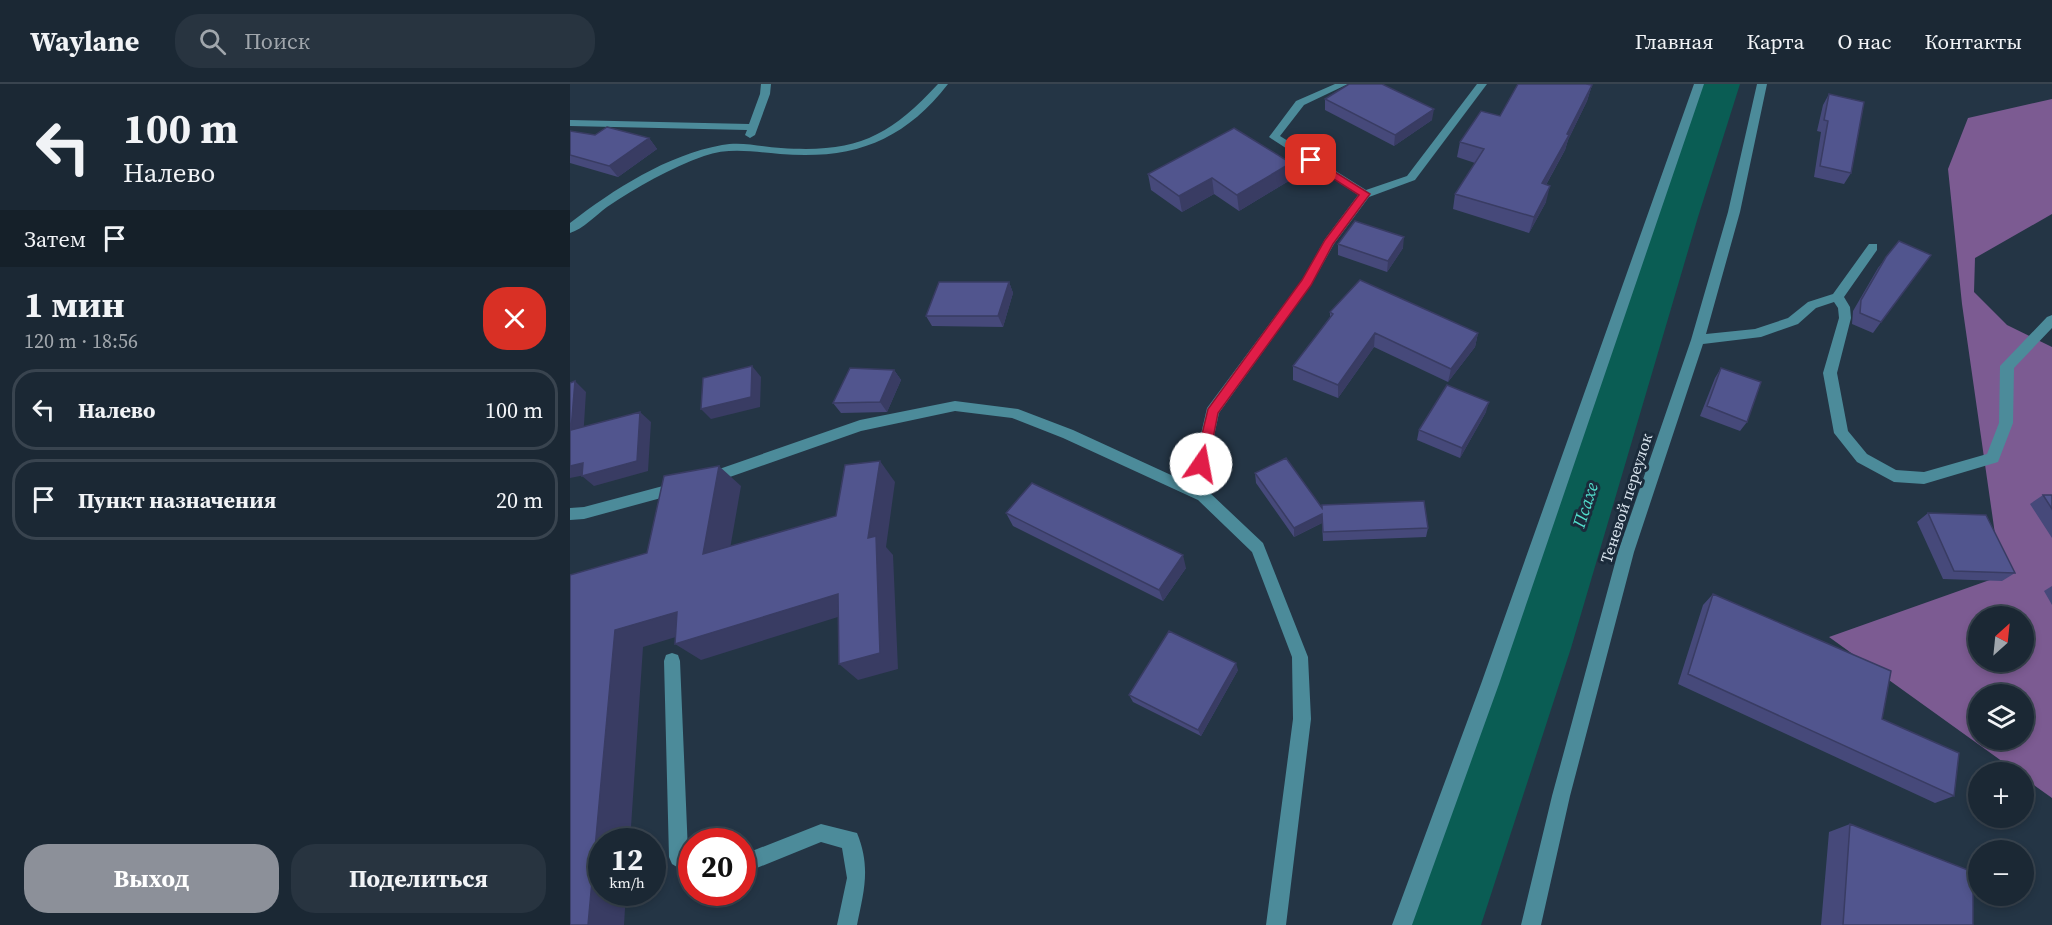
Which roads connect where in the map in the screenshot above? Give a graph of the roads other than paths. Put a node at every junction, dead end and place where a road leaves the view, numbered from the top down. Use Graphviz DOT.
graph roads {
  1 [pos="766,84"];
  2 [pos="944,84"];
  3 [pos="1343,84"];
  4 [pos="1482,84"];
  5 [pos="1699,84"];
  6 [pos="1762,84"];
  7 [pos="570,123"];
  8 [pos="752,128"];
  9 [pos="747,147"];
  10 [pos="1365,194"];
  11 [pos="570,229"];
  12 [pos="1873,247"];
  13 [pos="1838,297"];
  14 [pos="2052,320"];
  15 [pos="1698,340"];
  16 [pos="1203,496"];
  17 [pos="570,514"];
  18 [pos="672,661"];
  19 [pos="678,829"];
  20 [pos="756,859"];
  21 [pos="847,925"];
  22 [pos="1276,925"];
  23 [pos="1402,925"];
  24 [pos="1531,925"];
  1 -- 8 [label="street"];
  2 -- 9 [label="street"];
  3 -- 10 [label="street"];
  4 -- 10 [label="street"];
  5 -- 23 [label="street"];
  6 -- 15 [label="street, Теневой переулок"];
  7 -- 8 [label="street"];
  8 -- 9 [label="street"];
  9 -- 11 [label="street"];
  10 -- 16 [label="street"];
  12 -- 13 [label="street"];
  13 -- 14 [label="street"];
  13 -- 15 [label="street"];
  15 -- 24 [label="street, Теневой переулок"];
  16 -- 17 [label="street"];
  16 -- 22 [label="street"];
  18 -- 19 [label="street"];
  20 -- 21 [label="street"];
}
